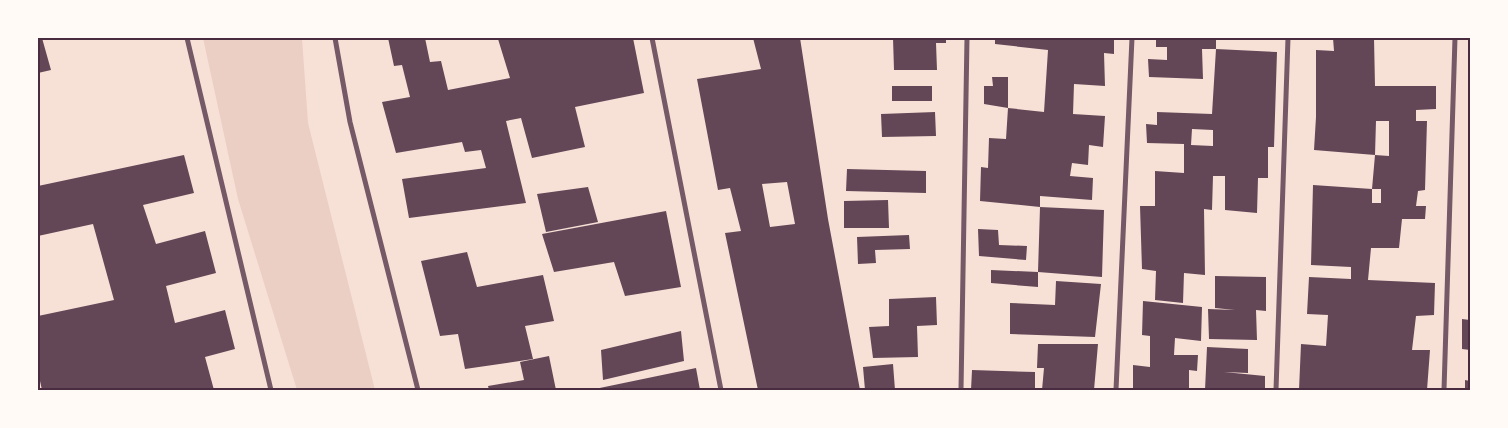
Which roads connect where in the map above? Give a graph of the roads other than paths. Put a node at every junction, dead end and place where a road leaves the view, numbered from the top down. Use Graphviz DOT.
graph roads {
  1 [pos="187,38"];
  2 [pos="335,38"];
  3 [pos="652,38"];
  4 [pos="967,38"];
  5 [pos="1132,38"];
  6 [pos="1288,38"];
  7 [pos="1455,38"];
  8 [pos="271,390"];
  9 [pos="418,390"];
  10 [pos="721,390"];
  11 [pos="961,390"];
  12 [pos="1116,390"];
  13 [pos="1276,390"];
  14 [pos="1444,390"];
  1 -- 8 [label="street"];
  2 -- 9 [label="street"];
  3 -- 10 [label="street"];
  4 -- 11 [label="street"];
  5 -- 12 [label="street"];
  6 -- 13 [label="street"];
  7 -- 14 [label="street"];
}
